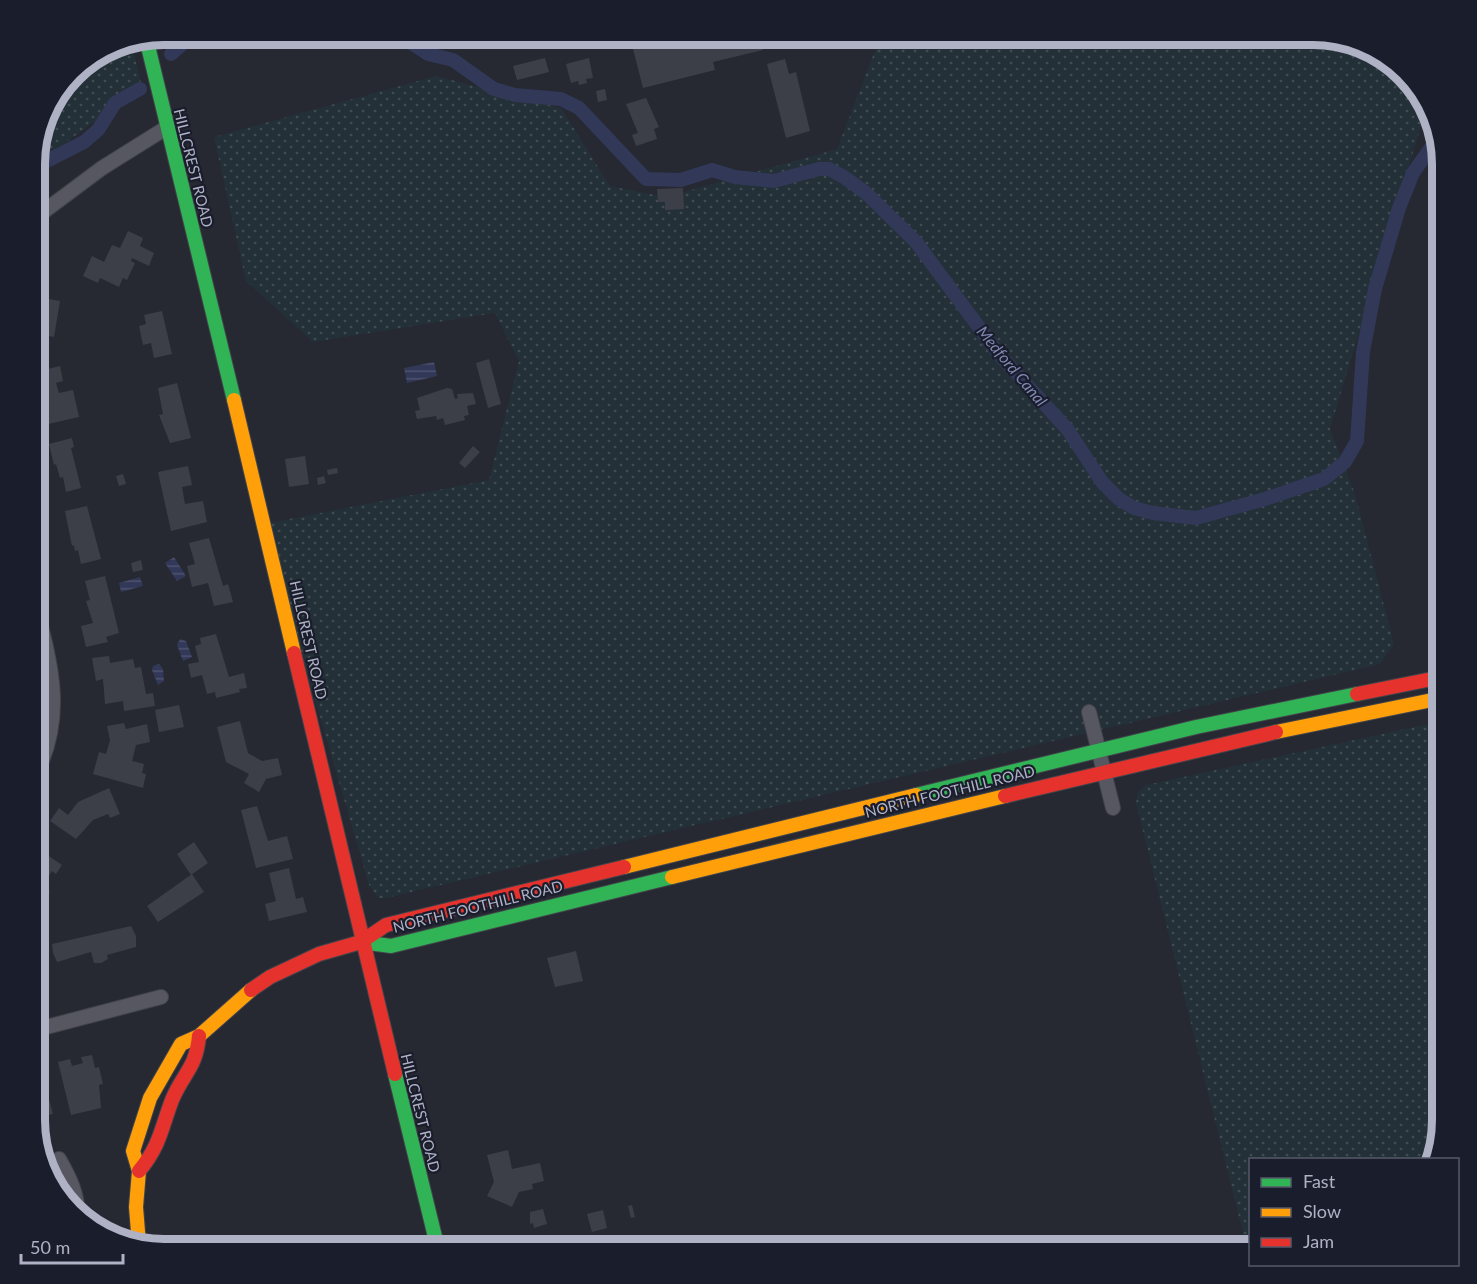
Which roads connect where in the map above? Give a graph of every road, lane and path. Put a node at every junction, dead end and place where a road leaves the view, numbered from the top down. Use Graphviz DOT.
graph roads {
  1 [pos="148,46"];
  2 [pos="166,128"];
  3 [pos="45,211"];
  4 [pos="45,642"];
  5 [pos="1432,679"];
  6 [pos="1432,700"];
  7 [pos="1089,712"];
  8 [pos="1099,750"];
  9 [pos="45,751"];
  10 [pos="1104,771"];
  11 [pos="1113,808"];
  12 [pos="361,942"];
  13 [pos="161,997"];
  14 [pos="45,1027"];
  15 [pos="199,1036"];
  16 [pos="59,1159"];
  17 [pos="139,1171"];
  18 [pos="77,1200"];
  19 [pos="138,1236"];
  20 [pos="435,1239"];
  1 -- 2 [label="main road, HILLCREST ROAD"];
  2 -- 3 [label="street"];
  2 -- 12 [label="main road, HILLCREST ROAD"];
  4 -- 9 [label="street"];
  5 -- 8 [label="main road, NORTH FOOTHILL ROAD"];
  6 -- 10 [label="main road, NORTH FOOTHILL ROAD"];
  7 -- 8 [label="street"];
  8 -- 10 [label="street"];
  8 -- 12 [label="main road, NORTH FOOTHILL ROAD"];
  10 -- 11 [label="street"];
  10 -- 12 [label="main road, NORTH FOOTHILL ROAD"];
  12 -- 15 [label="main road"];
  12 -- 20 [label="main road, HILLCREST ROAD"];
  13 -- 14 [label="street"];
  15 -- 17 [label="main road"];
  15 -- 17 [label="main road"];
  16 -- 18 [label="street"];
  17 -- 19 [label="main road"];
}
